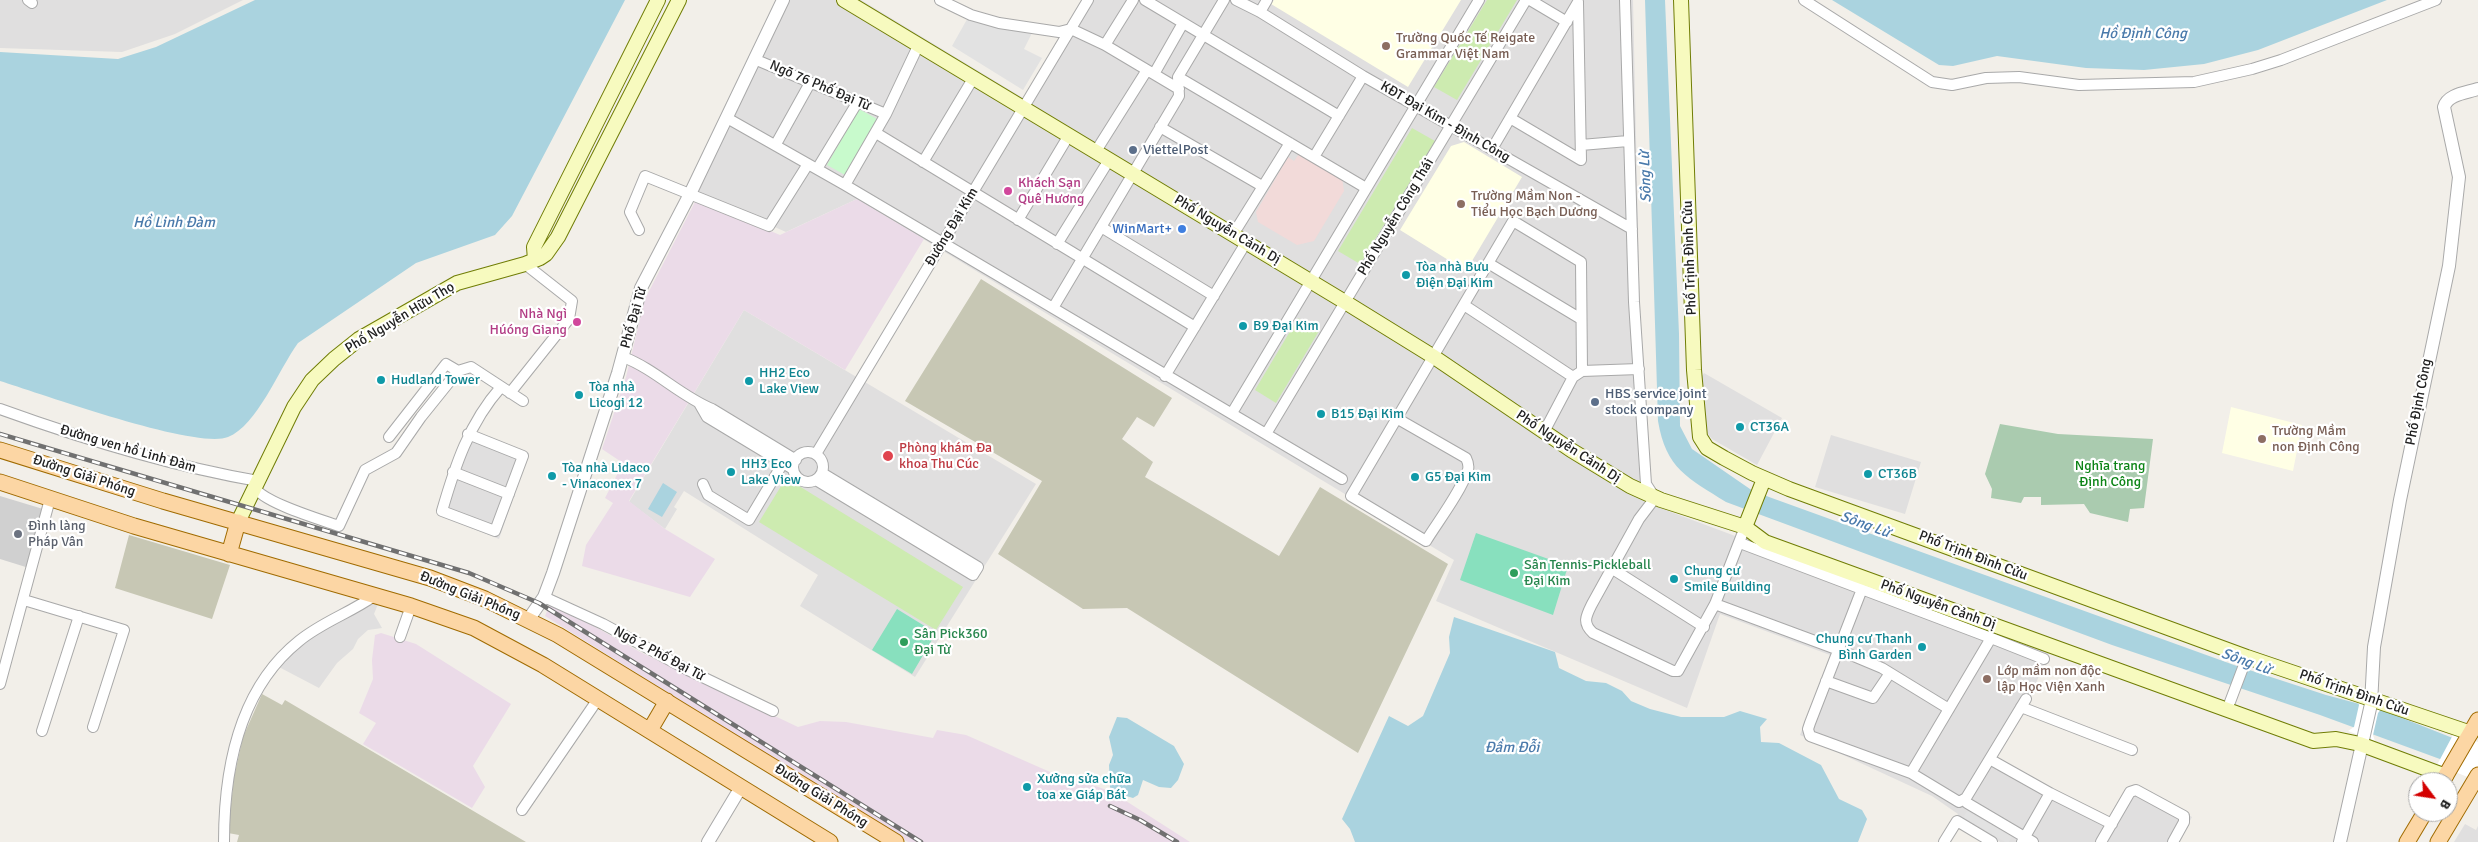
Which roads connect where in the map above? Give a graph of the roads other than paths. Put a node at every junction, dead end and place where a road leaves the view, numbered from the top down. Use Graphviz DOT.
graph roads {
  1 [pos="658,0"];
  2 [pos="679,0"];
  3 [pos="783,0"];
  4 [pos="844,0"];
  5 [pos="940,0"];
  6 [pos="1088,0"];
  7 [pos="1133,0"];
  8 [pos="1145,0"];
  9 [pos="1224,0"];
  10 [pos="1236,0"];
  11 [pos="1267,0"];
  12 [pos="1480,0"];
  13 [pos="1526,0"];
  14 [pos="1530,0"];
  15 [pos="1625,0"];
  16 [pos="1681,0"];
  17 [pos="1804,0"];
  18 [pos="2436,0"];
  19 [pos="1260,12"];
  20 [pos="1566,22"];
  21 [pos="1183,23"];
  22 [pos="1071,29"];
  23 [pos="1203,35"];
  24 [pos="919,44"];
  25 [pos="1105,45"];
  26 [pos="754,59"];
  27 [pos="1150,72"];
  28 [pos="1178,76"];
  29 [pos="1363,76"];
  30 [pos="974,77"];
  31 [pos="810,82"];
  32 [pos="1179,89"];
  33 [pos="2478,89"];
  34 [pos="857,102"];
  35 [pos="1416,105"];
  36 [pos="1024,107"];
  37 [pos="886,114"];
  38 [pos="1339,116"];
  39 [pos="727,118"];
  40 [pos="1510,118"];
  41 [pos="1451,125"];
  42 [pos="1160,127"];
  43 [pos="876,133"];
  44 [pos="1069,135"];
  45 [pos="1628,141"];
  46 [pos="1290,143"];
  47 [pos="776,144"];
  48 [pos="1581,145"];
  49 [pos="1492,149"];
  50 [pos="1096,151"];
  51 [pos="1314,157"];
  52 [pos="1109,160"];
  53 [pos="924,162"];
  54 [pos="808,164"];
  55 [pos="817,169"];
  56 [pos="1133,174"];
  57 [pos="845,184"];
  58 [pos="1262,186"];
  59 [pos="1366,188"];
  60 [pos="973,192"];
  61 [pos="690,194"];
  62 [pos="1018,220"];
  63 [pos="1101,227"];
  64 [pos="1632,229"];
  65 [pos="639,230"];
  66 [pos="1234,233"];
  67 [pos="1247,241"];
  68 [pos="942,242"];
  69 [pos="1058,244"];
  70 [pos="1082,259"];
  71 [pos="530,262"];
  72 [pos="1488,263"];
  73 [pos="1310,281"];
  74 [pos="1214,296"];
  75 [pos="1345,302"];
  76 [pos="1464,305"];
  77 [pos="1053,308"];
  78 [pos="1581,319"];
  79 [pos="1195,328"];
  80 [pos="623,357"];
  81 [pos="1434,357"];
  82 [pos="1639,369"];
  83 [pos="458,371"];
  84 [pos="1578,374"];
  85 [pos="1165,376"];
  86 [pos="500,387"];
  87 [pos="510,393"];
  88 [pos="523,401"];
  89 [pos="697,402"];
  90 [pos="0,409"];
  91 [pos="1232,413"];
  92 [pos="1398,419"];
  93 [pos="1544,432"];
  94 [pos="468,434"];
  95 [pos="1266,434"];
  96 [pos="389,437"];
  97 [pos="0,450"];
  98 [pos="816,454"];
  99 [pos="783,463"];
  100 [pos="795,464"];
  101 [pos="453,472"];
  102 [pos="819,476"];
  103 [pos="1342,480"];
  104 [pos="0,482"];
  105 [pos="257,484"];
  106 [pos="703,484"];
  107 [pos="1762,484"];
  108 [pos="509,494"];
  109 [pos="1655,498"];
  110 [pos="50,499"];
  111 [pos="238,522"];
  112 [pos="1747,522"];
  113 [pos="1740,543"];
  114 [pos="229,554"];
  115 [pos="1611,568"];
  116 [pos="975,571"];
  117 [pos="1862,589"];
  118 [pos="374,596"];
  119 [pos="544,597"];
  120 [pos="24,600"];
  121 [pos="1716,604"];
  122 [pos="411,606"];
  123 [pos="79,616"];
  124 [pos="528,620"];
  125 [pos="1704,627"];
  126 [pos="400,637"];
  127 [pos="1991,638"];
  128 [pos="1839,650"];
  129 [pos="2044,659"];
  130 [pos="2245,661"];
  131 [pos="1890,673"];
  132 [pos="1826,681"];
  133 [pos="0,684"];
  134 [pos="598,698"];
  135 [pos="668,701"];
  136 [pos="2370,701"];
  137 [pos="2230,702"];
  138 [pos="1950,709"];
  139 [pos="773,711"];
  140 [pos="93,727"];
  141 [pos="650,730"];
  142 [pos="42,731"];
  143 [pos="2472,731"];
  144 [pos="2362,740"];
  145 [pos="2132,750"];
  146 [pos="1993,761"];
  147 [pos="2439,772"];
  148 [pos="2448,772"];
  149 [pos="1910,773"];
  150 [pos="2476,782"];
  151 [pos="741,786"];
  152 [pos="2050,793"];
  153 [pos="1967,803"];
  154 [pos="522,810"];
  155 [pos="2419,822"];
  156 [pos="2112,824"];
  157 [pos="2026,840"];
  158 [pos="224,842"];
  159 [pos="708,842"];
  160 [pos="830,842"];
  161 [pos="896,842"];
  162 [pos="1944,842"];
  163 [pos="1992,842"];
  164 [pos="2101,842"];
  165 [pos="2173,842"];
  166 [pos="2340,842"];
  167 [pos="2407,842"];
  168 [pos="2438,842"];
  1 -- 71 [label="main road"];
  2 -- 71 [label="main road, Phố Nguyễn Hữu Thọ"];
  3 -- 26 [label="street, Phố Đại Từ"];
  4 -- 24 [label="main road, Phố Nguyễn Cảnh Dị"];
  5 -- 22 [label="street"];
  6 -- 22 [label="street, Đường Đại Kim"];
  7 -- 25 [label="street"];
  8 -- 21 [label="street"];
  9 -- 23 [label="street"];
  10 -- 19 [label="street, KĐT Đại Kim - Định Công"];
  11 -- 19 [label="street"];
  12 -- 35 [label="street"];
  13 -- 41 [label="street, Phố Nguyễn Công Thái"];
  14 -- 20 [label="street"];
  15 -- 45 [label="street"];
  16 -- 107 [label="main road, Phố Trịnh Đình Cửu"];
  17 -- 18 [label="street"];
  19 -- 29 [label="street, KĐT Đại Kim - Định Công"];
  20 -- 40 [label="street"];
  20 -- 48 [label="street"];
  21 -- 23 [label="street"];
  21 -- 27 [label="street"];
  22 -- 25 [label="street"];
  22 -- 36 [label="street, Đường Đại Kim"];
  23 -- 28 [label="street"];
  23 -- 38 [label="street"];
  24 -- 30 [label="main road, Phố Nguyễn Cảnh Dị"];
  24 -- 37 [label="street"];
  25 -- 27 [label="street"];
  26 -- 31 [label="street, Ngõ 76 Phố Đại Từ"];
  26 -- 39 [label="street, Phố Đại Từ"];
  27 -- 32 [label="street"];
  27 -- 50 [label="street"];
  28 -- 32 [label="street"];
  28 -- 46 [label="street"];
  29 -- 35 [label="street, KĐT Đại Kim - Định Công"];
  29 -- 38 [label="street"];
  30 -- 36 [label="main road, Phố Nguyễn Cảnh Dị"];
  30 -- 53 [label="street"];
  31 -- 34 [label="street, Ngõ 76 Phố Đại Từ"];
  31 -- 47 [label="street"];
  32 -- 42 [label="street"];
  33 -- 136 [label="street, Phố Định Công"];
  34 -- 37 [label="street, Ngõ 76 Phố Đại Từ"];
  34 -- 55 [label="street"];
  35 -- 41 [label="street, KĐT Đại Kim - Định Công"];
  35 -- 59 [label="street"];
  36 -- 44 [label="main road, Phố Nguyễn Cảnh Dị"];
  36 -- 60 [label="street, Đường Đại Kim"];
  37 -- 43 [label="street"];
  38 -- 51 [label="street"];
  39 -- 47 [label="street"];
  39 -- 61 [label="street, Phố Đại Từ"];
  40 -- 48 [label="street"];
  40 -- 49 [label="street"];
  41 -- 49 [label="street, KĐT Đại Kim - Định Công"];
  41 -- 75 [label="street, Phố Nguyễn Công Thái"];
  42 -- 56 [label="street"];
  42 -- 58 [label="street"];
  43 -- 53 [label="street"];
  43 -- 57 [label="street"];
  44 -- 50 [label="main road, Phố Nguyễn Cảnh Dị"];
  44 -- 62 [label="street"];
  45 -- 48 [label="street"];
  45 -- 64 [label="street"];
  46 -- 51 [label="street"];
  46 -- 58 [label="street"];
  47 -- 54 [label="street"];
  49 -- 64 [label="street, KĐT Đại Kim - Định Công"];
  50 -- 52 [label="main road, Phố Nguyễn Cảnh Dị"];
  51 -- 59 [label="street"];
  52 -- 56 [label="main road, Phố Nguyễn Cảnh Dị"];
  52 -- 69 [label="street"];
  53 -- 60 [label="street"];
  54 -- 55 [label="street"];
  54 -- 61 [label="street"];
  55 -- 57 [label="street"];
  56 -- 63 [label="street"];
  56 -- 66 [label="main road, Phố Nguyễn Cảnh Dị"];
  57 -- 68 [label="street"];
  58 -- 66 [label="street"];
  59 -- 73 [label="street"];
  60 -- 62 [label="street"];
  60 -- 68 [label="street, Đường Đại Kim"];
  61 -- 65 [label="street"];
  61 -- 80 [label="street, Phố Đại Từ"];
  62 -- 69 [label="street"];
  63 -- 70 [label="street"];
  63 -- 74 [label="street"];
  64 -- 82 [label="street"];
  66 -- 67 [label="main road, Phố Nguyễn Cảnh Dị"];
  67 -- 73 [label="main road, Phố Nguyễn Cảnh Dị"];
  67 -- 74 [label="street"];
  68 -- 77 [label="street"];
  68 -- 98 [label="street, Đường Đại Kim"];
  69 -- 70 [label="street"];
  70 -- 77 [label="street"];
  70 -- 79 [label="street"];
  71 -- 87 [label="street"];
  71 -- 105 [label="main road, Phố Nguyễn Hữu Thọ"];
  72 -- 76 [label="street"];
  72 -- 78 [label="street"];
  72 -- 78 [label="street"];
  73 -- 75 [label="main road, Phố Nguyễn Cảnh Dị"];
  73 -- 91 [label="street"];
  74 -- 79 [label="street"];
  75 -- 81 [label="main road, Phố Nguyễn Cảnh Dị"];
  75 -- 95 [label="street, Phố Nguyễn Công Thái"];
  76 -- 81 [label="street"];
  76 -- 84 [label="street"];
  77 -- 85 [label="street"];
  78 -- 84 [label="street"];
  79 -- 85 [label="street"];
  80 -- 89 [label="street"];
  80 -- 119 [label="street, Phố Đại Từ"];
  81 -- 92 [label="street"];
  81 -- 93 [label="main road, Phố Nguyễn Cảnh Dị"];
  82 -- 84 [label="street"];
  82 -- 109 [label="street"];
  83 -- 86 [label="street"];
  83 -- 96 [label="street"];
  83 -- 105 [label="street"];
  84 -- 93 [label="street"];
  85 -- 91 [label="street"];
  86 -- 87 [label="street"];
  86 -- 94 [label="street"];
  87 -- 88 [label="street"];
  89 -- 99 [label="street"];
  89 -- 100 [label="street"];
  90 -- 105 [label="street, Đường ven hồ Linh Đàm"];
  91 -- 95 [label="street"];
  92 -- 92 [label="street"];
  93 -- 109 [label="main road, Phố Nguyễn Cảnh Dị"];
  94 -- 101 [label="street"];
  94 -- 108 [label="street"];
  95 -- 103 [label="street"];
  97 -- 111 [label="main road, Đường Giải Phóng"];
  98 -- 100 [label="street"];
  98 -- 102 [label="street"];
  99 -- 100 [label="street"];
  99 -- 106 [label="street"];
  100 -- 102 [label="street"];
  101 -- 108 [label="street"];
  101 -- 108 [label="street"];
  102 -- 116 [label="street"];
  104 -- 110 [label="main road, Đường Giải Phóng"];
  105 -- 111 [label="main road, Phố Nguyễn Hữu Thọ"];
  107 -- 112 [label="main road"];
  107 -- 130 [label="main road, Phố Trịnh Đình Cửu"];
  109 -- 112 [label="main road, Phố Nguyễn Cảnh Dị"];
  109 -- 115 [label="street"];
  110 -- 114 [label="main road, Đường Giải Phóng"];
  110 -- 120 [label="street"];
  111 -- 114 [label="main road"];
  111 -- 124 [label="main road, Đường Giải Phóng"];
  112 -- 113 [label="street"];
  112 -- 137 [label="main road, Phố Nguyễn Cảnh Dị"];
  113 -- 117 [label="street"];
  113 -- 121 [label="street"];
  114 -- 118 [label="main road, Đường Giải Phóng"];
  115 -- 125 [label="street"];
  115 -- 125 [label="street"];
  117 -- 127 [label="street"];
  117 -- 128 [label="street"];
  118 -- 122 [label="main road, Đường Giải Phóng"];
  118 -- 158 [label="street"];
  119 -- 124 [label="street, Phố Đại Từ"];
  119 -- 139 [label="street, Ngõ 2 Phố Đại Từ"];
  120 -- 123 [label="street"];
  120 -- 133 [label="street"];
  121 -- 125 [label="street"];
  121 -- 128 [label="street"];
  122 -- 126 [label="street"];
  122 -- 134 [label="main road, Đường Giải Phóng"];
  123 -- 140 [label="street"];
  123 -- 142 [label="street"];
  124 -- 135 [label="main road, Đường Giải Phóng"];
  127 -- 129 [label="street"];
  127 -- 138 [label="street"];
  128 -- 131 [label="street"];
  128 -- 132 [label="street"];
  130 -- 136 [label="main road, Phố Trịnh Đình Cửu"];
  130 -- 137 [label="street"];
  131 -- 132 [label="street"];
  131 -- 138 [label="street"];
  132 -- 149 [label="street"];
  134 -- 141 [label="main road, Đường Giải Phóng"];
  134 -- 154 [label="street"];
  135 -- 141 [label="main road"];
  135 -- 161 [label="main road, Đường Giải Phóng"];
  136 -- 143 [label="main road, Phố Trịnh Đình Cửu"];
  136 -- 144 [label="street, Phố Định Công"];
  137 -- 144 [label="main road, Phố Nguyễn Cảnh Dị"];
  138 -- 149 [label="street"];
  141 -- 151 [label="main road, Đường Giải Phóng"];
  143 -- 148 [label="main road"];
  144 -- 147 [label="main road, Phố Nguyễn Cảnh Dị"];
  144 -- 166 [label="street"];
  145 -- 149 [label="street"];
  146 -- 152 [label="street"];
  150 -- 168 [label="main road"];
  151 -- 159 [label="street"];
  151 -- 160 [label="main road, Đường Giải Phóng"];
  152 -- 156 [label="street"];
  152 -- 157 [label="street"];
  153 -- 157 [label="street"];
  155 -- 167 [label="main road"];
  156 -- 164 [label="street"];
  156 -- 165 [label="street"];
  162 -- 163 [label="street"];
}
